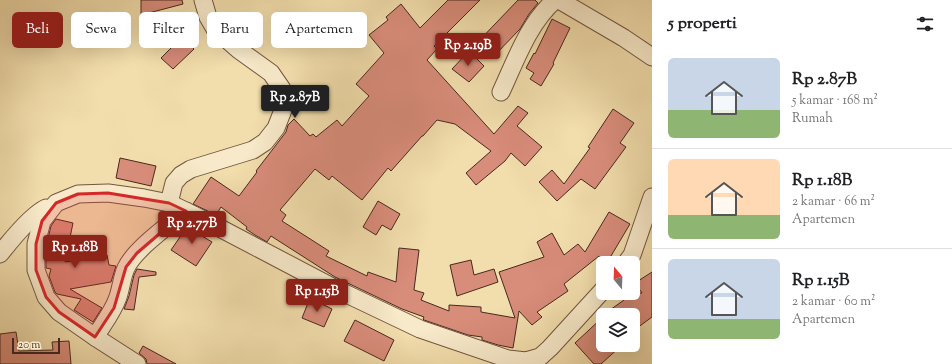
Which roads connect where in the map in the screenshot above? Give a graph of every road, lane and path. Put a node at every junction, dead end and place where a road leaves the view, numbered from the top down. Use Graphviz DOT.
graph roads {
  1 [pos="203,0"];
  2 [pos="555,0"];
  3 [pos="559,0"];
  4 [pos="652,57"];
  5 [pos="501,92"];
  6 [pos="652,197"];
  7 [pos="56,203"];
  8 [pos="169,203"];
  9 [pos="186,211"];
  10 [pos="0,254"];
  11 [pos="632,256"];
  12 [pos="596,298"];
  13 [pos="95,337"];
  14 [pos="137,364"];
  1 -- 8 [label="street"];
  2 -- 5 [label="street"];
  3 -- 4 [label="street"];
  6 -- 11 [label="street"];
  7 -- 8 [label="street"];
  7 -- 10 [label="street"];
  7 -- 13 [label="street"];
  8 -- 9 [label="street"];
  9 -- 12 [label="street"];
  9 -- 13 [label="street"];
  13 -- 14 [label="street"];
}
